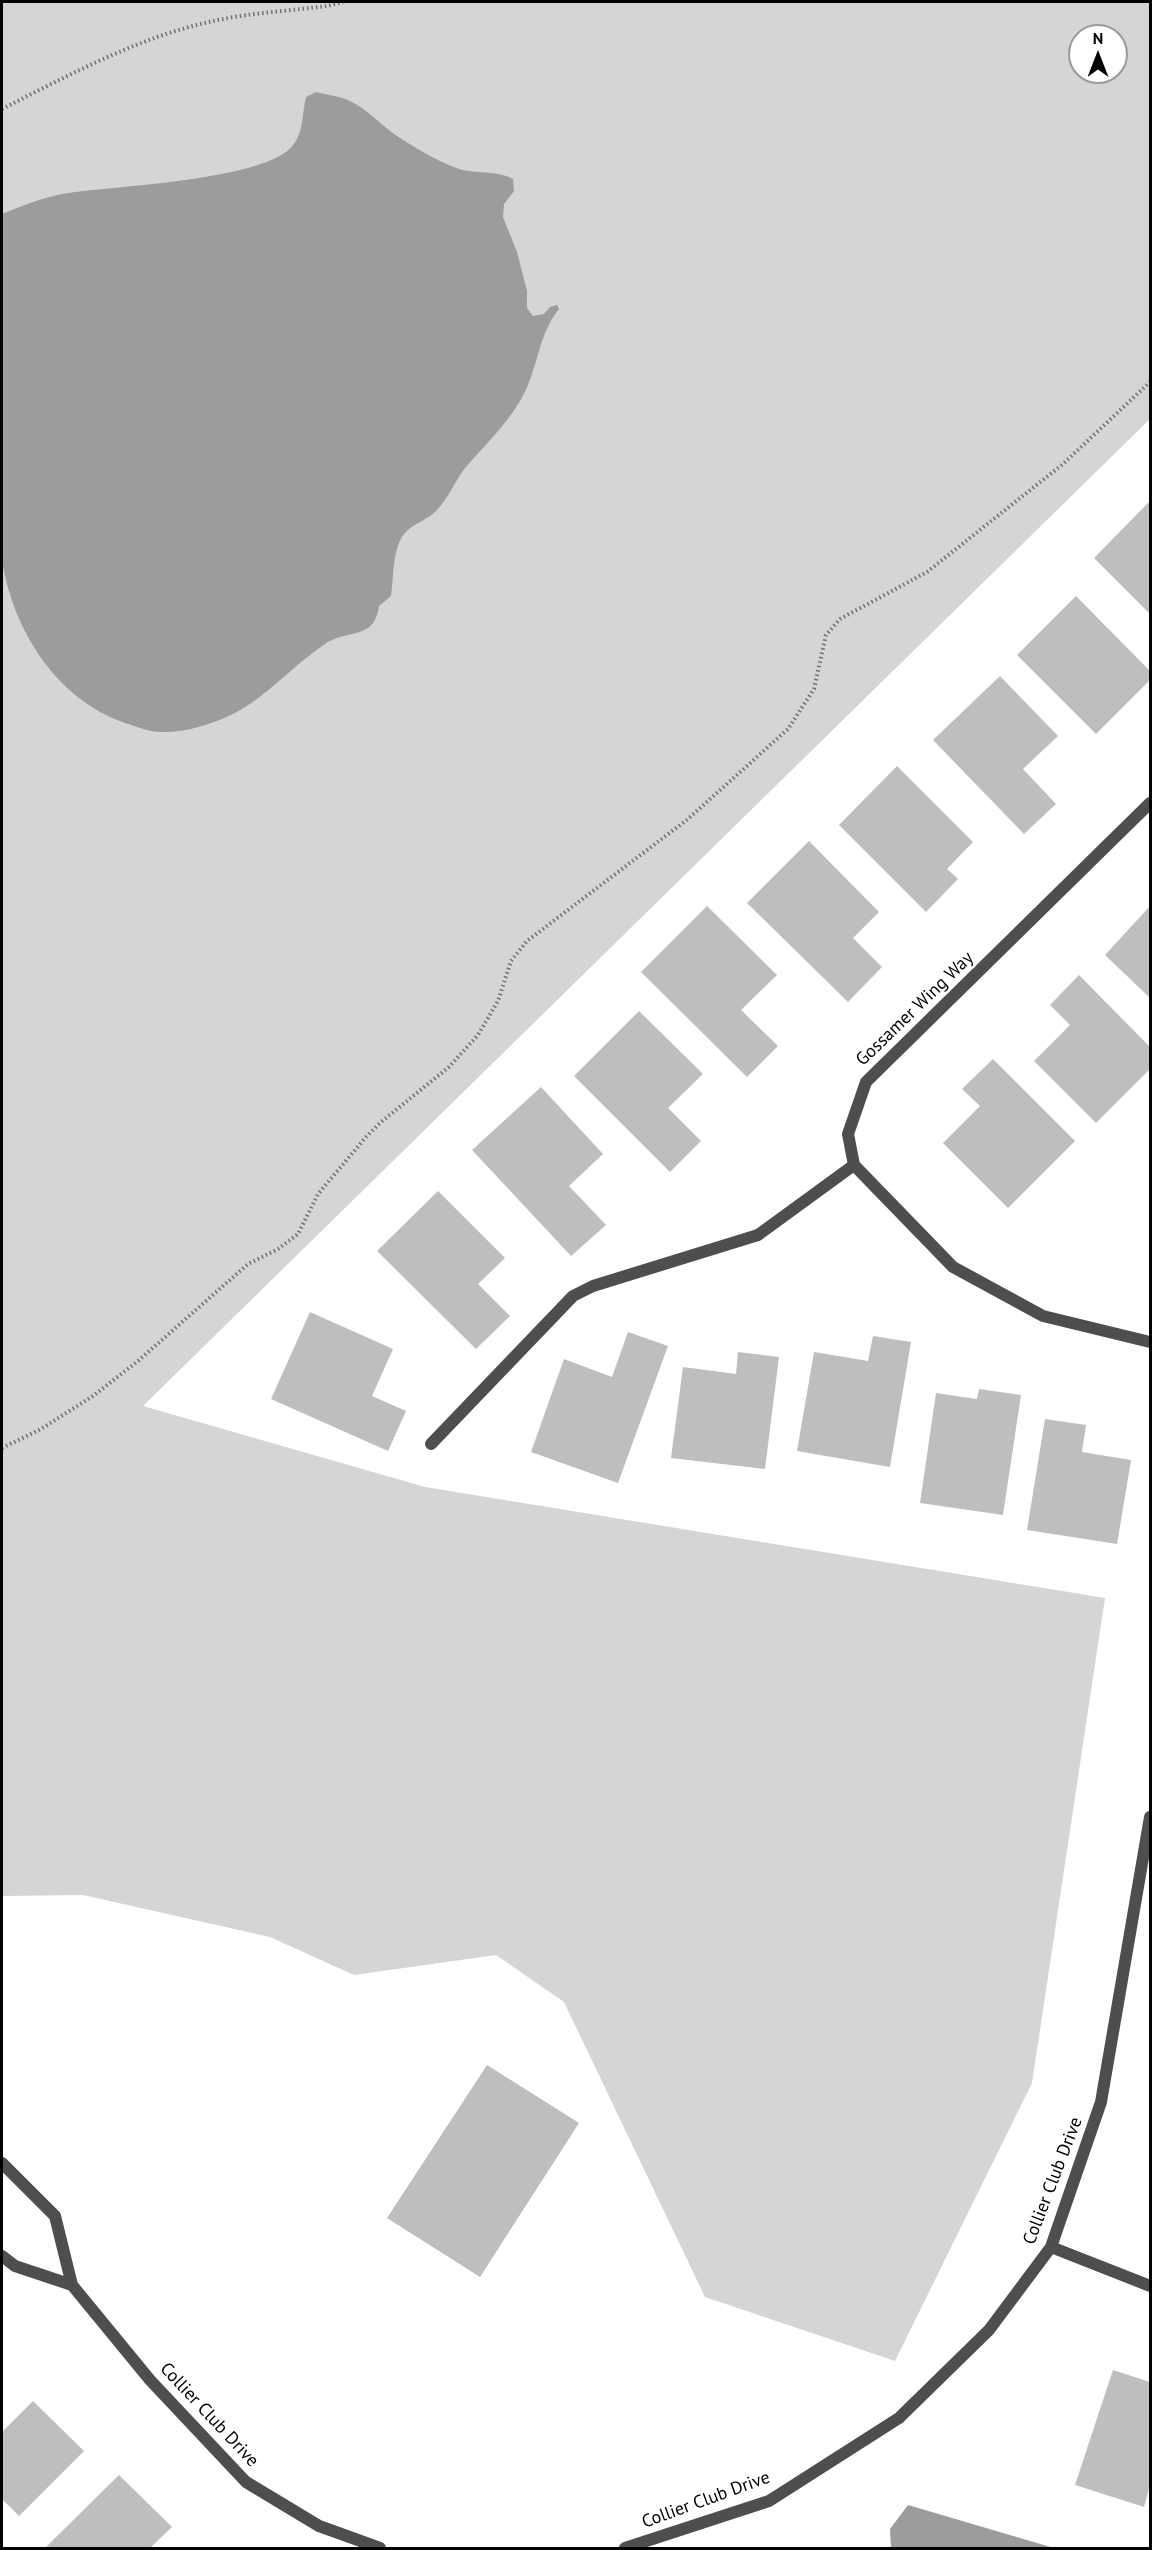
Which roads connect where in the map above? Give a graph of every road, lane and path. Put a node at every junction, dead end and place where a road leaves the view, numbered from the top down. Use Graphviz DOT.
graph roads {
  1 [pos="344,2"];
  2 [pos="2,109"];
  3 [pos="1150,382"];
  4 [pos="1150,803"];
  5 [pos="854,1165"];
  6 [pos="1150,1342"];
  7 [pos="431,1444"];
  8 [pos="2,1448"];
  9 [pos="1150,1817"];
  10 [pos="2,2163"];
  11 [pos="1051,2247"];
  12 [pos="2,2256"];
  13 [pos="72,2285"];
  14 [pos="1150,2286"];
  15 [pos="380,2548"];
  16 [pos="625,2548"];
  1 -- 2 [label="path"];
  3 -- 8 [label="path"];
  4 -- 5 [label="street, Gossamer Wing Way"];
  5 -- 6 [label="street"];
  5 -- 7 [label="street"];
  9 -- 11 [label="street, Collier Club Drive"];
  10 -- 13 [label="street, Collier Club Drive"];
  11 -- 14 [label="street"];
  11 -- 16 [label="street, Collier Club Drive"];
  12 -- 13 [label="street"];
  13 -- 15 [label="street, Collier Club Drive"];
}
